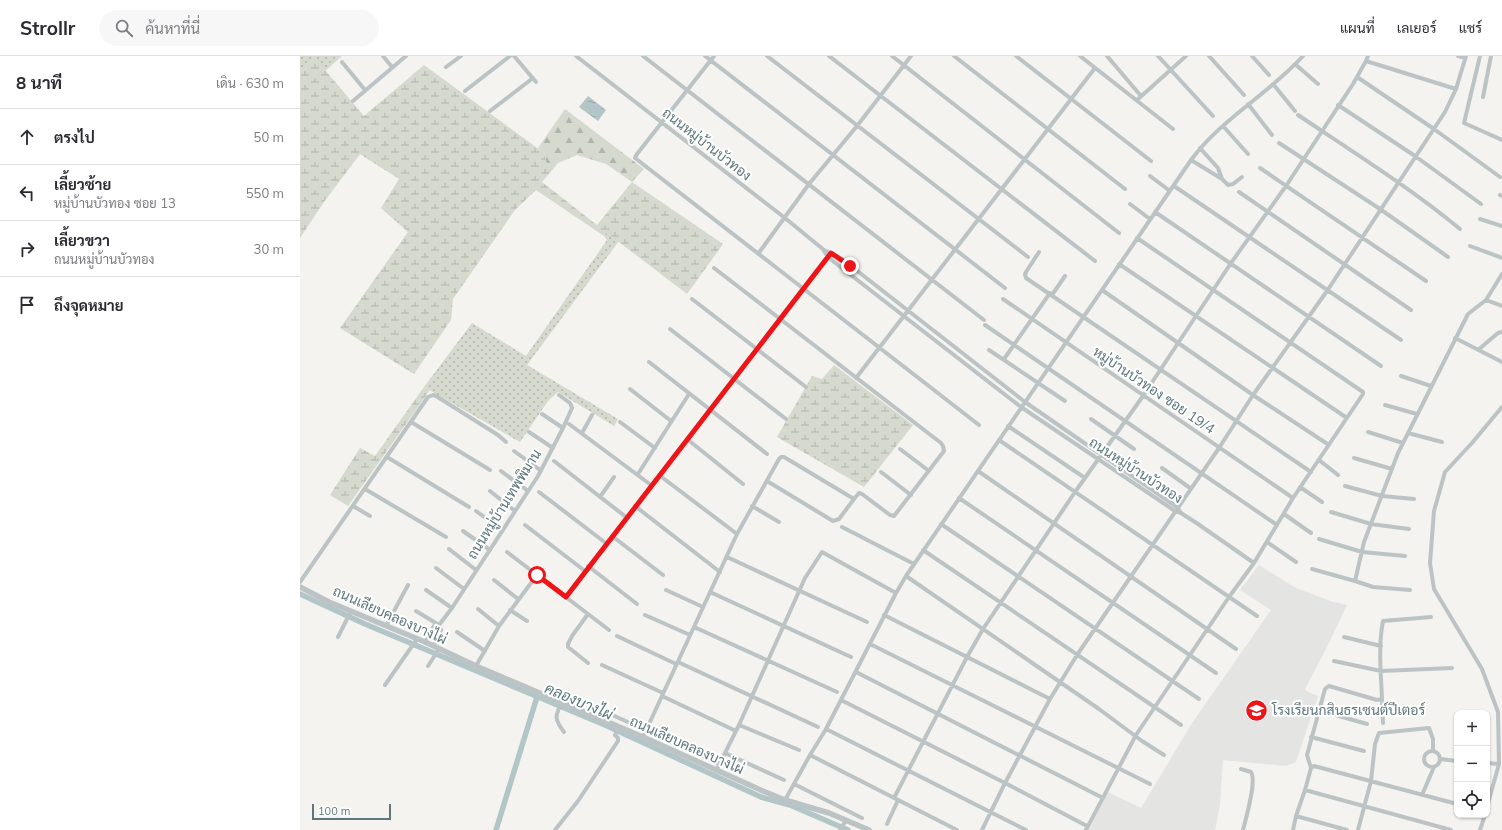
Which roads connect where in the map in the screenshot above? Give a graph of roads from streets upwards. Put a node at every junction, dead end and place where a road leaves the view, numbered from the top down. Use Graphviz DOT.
graph roads {
  1 [pos="383,56"];
  2 [pos="406,56"];
  3 [pos="461,56"];
  4 [pos="510,56"];
  5 [pos="514,56"];
  6 [pos="576,56"];
  7 [pos="644,56"];
  8 [pos="705,56"];
  9 [pos="714,56"];
  10 [pos="767,56"];
  11 [pos="829,56"];
  12 [pos="892,56"];
  13 [pos="911,56"];
  14 [pos="954,56"];
  15 [pos="1016,56"];
  16 [pos="1080,56"];
  17 [pos="1106,56"];
  18 [pos="1158,56"];
  19 [pos="1186,56"];
  20 [pos="1209,56"];
  21 [pos="1252,56"];
  22 [pos="1303,56"];
  23 [pos="1362,56"];
  24 [pos="1458,56"];
  25 [pos="1480,56"];
  26 [pos="1491,56"];
  27 [pos="1466,57"];
  28 [pos="1367,58"];
  29 [pos="711,60"];
  30 [pos="342,62"];
  31 [pos="1295,64"];
  32 [pos="904,65"];
  33 [pos="392,67"];
  34 [pos="446,67"];
  35 [pos="1095,68"];
  36 [pos="1171,70"];
  37 [pos="1269,75"];
  38 [pos="1357,77"];
  39 [pos="532,78"];
  40 [pos="536,82"];
  41 [pos="1273,84"];
  42 [pos="1318,84"];
  43 [pos="1456,89"];
  44 [pos="365,90"];
  45 [pos="687,90"];
  46 [pos="464,91"];
  47 [pos="880,95"];
  48 [pos="1244,95"];
  49 [pos="1141,96"];
  50 [pos="1483,98"];
  51 [pos="1071,99"];
  52 [pos="1137,100"];
  53 [pos="353,101"];
  54 [pos="1248,104"];
  55 [pos="1338,105"];
  56 [pos="490,112"];
  57 [pos="1213,116"];
  58 [pos="661,122"];
  59 [pos="857,126"];
  60 [pos="1223,126"];
  61 [pos="1048,129"];
  62 [pos="1173,129"];
  63 [pos="1434,129"];
  64 [pos="1321,130"];
  65 [pos="1272,134"];
  66 [pos="1502,140"];
  67 [pos="1279,143"];
  68 [pos="1200,148"];
  69 [pos="1248,154"];
  70 [pos="834,155"];
  71 [pos="1415,156"];
  72 [pos="1025,159"];
  73 [pos="1303,159"];
  74 [pos="1191,160"];
  75 [pos="1151,161"];
  76 [pos="1260,168"];
  77 [pos="1150,176"];
  78 [pos="1242,176"];
  79 [pos="1500,177"];
  80 [pos="1222,179"];
  81 [pos="1398,182"];
  82 [pos="809,184"];
  83 [pos="1174,186"];
  84 [pos="1286,186"];
  85 [pos="1125,188"];
  86 [pos="1001,189"];
  87 [pos="1170,191"];
  88 [pos="1239,192"];
  89 [pos="1130,204"];
  90 [pos="1481,204"];
  91 [pos="1380,209"];
  92 [pos="1268,211"];
  93 [pos="1155,212"];
  94 [pos="785,218"];
  95 [pos="978,219"];
  96 [pos="1150,219"];
  97 [pos="1480,219"];
  98 [pos="1502,226"];
  99 [pos="1460,229"];
  100 [pos="1120,233"];
  101 [pos="1249,237"];
  102 [pos="1363,237"];
  103 [pos="1137,238"];
  104 [pos="1470,246"];
  105 [pos="954,249"];
  106 [pos="824,250"];
  107 [pos="1039,252"];
  108 [pos="831,253"];
  109 [pos="758,254"];
  110 [pos="828,257"];
  111 [pos="1028,257"];
  112 [pos="1448,257"];
  113 [pos="1502,258"];
  114 [pos="1095,261"];
  115 [pos="1231,263"];
  116 [pos="1119,264"];
  117 [pos="1345,264"];
  118 [pos="714,268"];
  119 [pos="1502,274"];
  120 [pos="1065,276"];
  121 [pos="931,279"];
  122 [pos="1426,281"];
  123 [pos="1005,288"];
  124 [pos="803,289"];
  125 [pos="1102,290"];
  126 [pos="1214,290"];
  127 [pos="1327,291"];
  128 [pos="1051,294"];
  129 [pos="692,299"];
  130 [pos="1003,299"];
  131 [pos="1486,300"];
  132 [pos="1502,306"];
  133 [pos="1411,310"];
  134 [pos="907,311"];
  135 [pos="903,316"];
  136 [pos="1084,316"];
  137 [pos="1308,316"];
  138 [pos="1196,317"];
  139 [pos="1031,318"];
  140 [pos="780,319"];
  141 [pos="984,320"];
  142 [pos="985,325"];
  143 [pos="670,329"];
  144 [pos="1502,332"];
  145 [pos="1455,338"];
  146 [pos="1401,340"];
  147 [pos="1066,342"];
  148 [pos="1178,342"];
  149 [pos="1290,342"];
  150 [pos="1014,345"];
  151 [pos="879,348"];
  152 [pos="757,349"];
  153 [pos="989,350"];
  154 [pos="1478,350"];
  155 [pos="1004,359"];
  156 [pos="649,362"];
  157 [pos="1502,362"];
  158 [pos="1381,366"];
  159 [pos="1048,368"];
  160 [pos="1160,369"];
  161 [pos="1272,369"];
  162 [pos="1402,376"];
  163 [pos="856,378"];
  164 [pos="734,379"];
  165 [pos="1038,383"];
  166 [pos="1432,386"];
  167 [pos="806,387"];
  168 [pos="630,389"];
  169 [pos="689,394"];
  170 [pos="558,395"];
  171 [pos="1253,395"];
  172 [pos="1143,396"];
  173 [pos="1025,402"];
  174 [pos="1065,402"];
  175 [pos="1385,405"];
  176 [pos="1021,407"];
  177 [pos="1502,407"];
  178 [pos="710,409"];
  179 [pos="542,414"];
  180 [pos="1417,414"];
  181 [pos="592,415"];
  182 [pos="1347,418"];
  183 [pos="1091,419"];
  184 [pos="786,420"];
  185 [pos="671,421"];
  186 [pos="1125,421"];
  187 [pos="1237,421"];
  188 [pos="411,422"];
  189 [pos="620,422"];
  190 [pos="569,424"];
  191 [pos="979,425"];
  192 [pos="1008,426"];
  193 [pos="563,428"];
  194 [pos="529,432"];
  195 [pos="1368,432"];
  196 [pos="582,433"];
  197 [pos="1408,433"];
  198 [pos="1115,436"];
  199 [pos="687,439"];
  200 [pos="999,440"];
  201 [pos="506,442"];
  202 [pos="1442,442"];
  203 [pos="1403,443"];
  204 [pos="1329,445"];
  205 [pos="552,448"];
  206 [pos="655,448"];
  207 [pos="1134,448"];
  208 [pos="1219,448"];
  209 [pos="900,449"];
  210 [pos="514,451"];
  211 [pos="767,454"];
  212 [pos="1102,455"];
  213 [pos="387,457"];
  214 [pos="1354,458"];
  215 [pos="1098,460"];
  216 [pos="1318,460"];
  217 [pos="554,461"];
  218 [pos="1162,468"];
  219 [pos="1392,469"];
  220 [pos="490,470"];
  221 [pos="540,470"];
  222 [pos="501,471"];
  223 [pos="929,471"];
  224 [pos="978,471"];
  225 [pos="881,472"];
  226 [pos="1311,472"];
  227 [pos="1200,473"];
  228 [pos="638,474"];
  229 [pos="659,475"];
  230 [pos="1338,475"];
  231 [pos="614,477"];
  232 [pos="1085,478"];
  233 [pos="767,481"];
  234 [pos="743,484"];
  235 [pos="651,485"];
  236 [pos="1345,486"];
  237 [pos="1300,487"];
  238 [pos="1190,488"];
  239 [pos="365,489"];
  240 [pos="490,491"];
  241 [pos="528,491"];
  242 [pos="539,492"];
  243 [pos="1075,492"];
  244 [pos="911,495"];
  245 [pos="1382,496"];
  246 [pos="600,497"];
  247 [pos="959,498"];
  248 [pos="1293,498"];
  249 [pos="854,499"];
  250 [pos="1414,500"];
  251 [pos="1322,502"];
  252 [pos="353,506"];
  253 [pos="635,506"];
  254 [pos="752,506"];
  255 [pos="469,507"];
  256 [pos="1177,507"];
  257 [pos="476,511"];
  258 [pos="515,511"];
  259 [pos="1175,512"];
  260 [pos="1330,512"];
  261 [pos="1181,513"];
  262 [pos="1284,514"];
  263 [pos="370,516"];
  264 [pos="626,517"];
  265 [pos="779,522"];
  266 [pos="941,524"];
  267 [pos="1054,524"];
  268 [pos="1371,524"];
  269 [pos="525,525"];
  270 [pos="1277,525"];
  271 [pos="842,526"];
  272 [pos="1409,529"];
  273 [pos="502,530"];
  274 [pos="463,531"];
  275 [pos="1311,533"];
  276 [pos="737,534"];
  277 [pos="612,536"];
  278 [pos="446,537"];
  279 [pos="1319,539"];
  280 [pos="1267,542"];
  281 [pos="606,544"];
  282 [pos="1152,545"];
  283 [pos="449,549"];
  284 [pos="490,550"];
  285 [pos="923,550"];
  286 [pos="1037,550"];
  287 [pos="507,552"];
  288 [pos="1362,552"];
  289 [pos="1405,556"];
  290 [pos="727,557"];
  291 [pos="1254,562"];
  292 [pos="1296,562"];
  293 [pos="914,564"];
  294 [pos="588,566"];
  295 [pos="436,568"];
  296 [pos="1312,569"];
  297 [pos="476,570"];
  298 [pos="585,571"];
  299 [pos="720,572"];
  300 [pos="537,575"];
  301 [pos="662,575"];
  302 [pos="906,576"];
  303 [pos="1018,576"];
  304 [pos="1131,576"];
  305 [pos="494,580"];
  306 [pos="1355,581"];
  307 [pos="300,582"];
  308 [pos="408,585"];
  309 [pos="300,587"];
  310 [pos="464,589"];
  311 [pos="426,590"];
  312 [pos="666,590"];
  313 [pos="1410,590"];
  314 [pos="800,591"];
  315 [pos="710,592"];
  316 [pos="896,593"];
  317 [pos="566,597"];
  318 [pos="1228,597"];
  319 [pos="518,599"];
  320 [pos="1001,603"];
  321 [pos="1112,603"];
  322 [pos="637,604"];
  323 [pos="703,607"];
  324 [pos="452,608"];
  325 [pos="478,609"];
  326 [pos="510,610"];
  327 [pos="416,611"];
  328 [pos="350,612"];
  329 [pos="588,614"];
  330 [pos="645,615"];
  331 [pos="884,615"];
  332 [pos="1257,616"];
  333 [pos="1431,617"];
  334 [pos="527,621"];
  335 [pos="867,622"];
  336 [pos="440,625"];
  337 [pos="386,626"];
  338 [pos="499,626"];
  339 [pos="694,627"];
  340 [pos="784,627"];
  341 [pos="1095,628"];
  342 [pos="983,629"];
  343 [pos="1207,629"];
  344 [pos="609,630"];
  345 [pos="457,632"];
  346 [pos="690,635"];
  347 [pos="616,636"];
  348 [pos="338,637"];
  349 [pos="1344,637"];
  350 [pos="417,640"];
  351 [pos="425,642"];
  352 [pos="870,644"];
  353 [pos="433,646"];
  354 [pos="1381,646"];
  355 [pos="438,650"];
  356 [pos="1236,650"];
  357 [pos="484,651"];
  358 [pos="1077,654"];
  359 [pos="1190,655"];
  360 [pos="851,657"];
  361 [pos="967,657"];
  362 [pos="768,662"];
  363 [pos="1334,662"];
  364 [pos="588,663"];
  365 [pos="677,663"];
  366 [pos="602,665"];
  367 [pos="428,666"];
  368 [pos="476,666"];
  369 [pos="1452,668"];
  370 [pos="1380,671"];
  371 [pos="856,672"];
  372 [pos="1216,674"];
  373 [pos="1060,682"];
  374 [pos="1171,682"];
  375 [pos="385,685"];
  376 [pos="952,686"];
  377 [pos="837,692"];
  378 [pos="662,695"];
  379 [pos="752,696"];
  380 [pos="575,698"];
  381 [pos="1050,699"];
  382 [pos="1199,699"];
  383 [pos="841,700"];
  384 [pos="1382,700"];
  385 [pos="561,704"];
  386 [pos="1153,708"];
  387 [pos="1318,710"];
  388 [pos="938,713"];
  389 [pos="1368,724"];
  390 [pos="1383,724"];
  391 [pos="739,725"];
  392 [pos="1181,725"];
  393 [pos="818,727"];
  394 [pos="1035,727"];
  395 [pos="826,729"];
  396 [pos="618,731"];
  397 [pos="646,731"];
  398 [pos="736,731"];
  399 [pos="564,732"];
  400 [pos="1136,735"];
  401 [pos="1311,737"];
  402 [pos="643,738"];
  403 [pos="924,742"];
  404 [pos="799,750"];
  405 [pos="1364,751"];
  406 [pos="1433,751"];
  407 [pos="725,753"];
  408 [pos="810,755"];
  409 [pos="1020,755"];
  410 [pos="1164,755"];
  411 [pos="1440,759"];
  412 [pos="1454,761"];
  413 [pos="1490,763"];
  414 [pos="720,764"];
  415 [pos="1499,764"];
  416 [pos="1434,767"];
  417 [pos="1311,768"];
  418 [pos="1118,769"];
  419 [pos="1241,769"];
  420 [pos="908,770"];
  421 [pos="716,771"];
  422 [pos="784,780"];
  423 [pos="1371,781"];
  424 [pos="1005,782"];
  425 [pos="794,784"];
  426 [pos="1150,784"];
  427 [pos="1305,790"];
  428 [pos="1422,795"];
  429 [pos="1490,796"];
  430 [pos="1103,798"];
  431 [pos="896,799"];
  432 [pos="785,800"];
  433 [pos="1454,803"];
  434 [pos="1365,807"];
  435 [pos="991,812"];
  436 [pos="1296,816"];
  437 [pos="862,818"];
  438 [pos="1484,818"];
  439 [pos="845,822"];
  440 [pos="887,824"];
  441 [pos="1087,828"];
  442 [pos="556,830"];
  443 [pos="840,830"];
  444 [pos="869,830"];
  445 [pos="957,830"];
  446 [pos="982,830"];
  447 [pos="1026,830"];
  448 [pos="1243,830"];
  449 [pos="1293,830"];
  450 [pos="1347,830"];
  451 [pos="1358,830"];
  452 [pos="1451,830"];
  453 [pos="1480,830"];
  1 -- 33 [label="street"];
  2 -- 33 [label="street"];
  3 -- 34 [label="street"];
  4 -- 46 [label="street"];
  5 -- 39 [label="street"];
  6 -- 58 [label="street, ถนนหมู่บ้านบัวทอง"];
  7 -- 45 [label="street"];
  8 -- 29 [label="street"];
  9 -- 29 [label="street"];
  10 -- 59 [label="street"];
  11 -- 47 [label="street"];
  12 -- 32 [label="street"];
  13 -- 32 [label="street"];
  14 -- 61 [label="street"];
  15 -- 51 [label="street"];
  16 -- 35 [label="street"];
  17 -- 49 [label="street"];
  18 -- 36 [label="street"];
  19 -- 36 [label="street"];
  20 -- 48 [label="street"];
  21 -- 37 [label="street"];
  22 -- 31 [label="street"];
  23 -- 28 [label="street"];
  24 -- 27 [label="street"];
  25 -- 66 [label="street"];
  26 -- 50 [label="street"];
  27 -- 43 [label="street"];
  28 -- 38 [label="street"];
  28 -- 43 [label="street"];
  29 -- 45 [label="street"];
  29 -- 70 [label="street"];
  30 -- 44 [label="street"];
  31 -- 41 [label="street"];
  31 -- 42 [label="street"];
  32 -- 47 [label="street"];
  32 -- 72 [label="street"];
  33 -- 44 [label="street"];
  35 -- 51 [label="street"];
  35 -- 52 [label="street"];
  36 -- 49 [label="street"];
  36 -- 57 [label="street"];
  38 -- 55 [label="street"];
  38 -- 63 [label="street"];
  39 -- 40 [label="street"];
  39 -- 56 [label="street"];
  41 -- 54 [label="street"];
  41 -- 64 [label="street"];
  43 -- 63 [label="street"];
  44 -- 53 [label="street"];
  45 -- 58 [label="street"];
  45 -- 82 [label="street"];
  47 -- 59 [label="street"];
  47 -- 86 [label="street"];
  49 -- 52 [label="street"];
  51 -- 61 [label="street"];
  51 -- 75 [label="street"];
  52 -- 62 [label="street"];
  54 -- 60 [label="street"];
  54 -- 65 [label="street"];
  55 -- 64 [label="street"];
  55 -- 71 [label="street"];
  58 -- 94 [label="street, ถนนหมู่บ้านบัวทอง"];
  58 -- 109 [label="street"];
  59 -- 70 [label="street"];
  59 -- 95 [label="street"];
  60 -- 68 [label="street"];
  60 -- 69 [label="street"];
  61 -- 72 [label="street"];
  61 -- 85 [label="street"];
  63 -- 71 [label="street"];
  63 -- 79 [label="street"];
  64 -- 73 [label="street"];
  64 -- 81 [label="street"];
  67 -- 73 [label="street"];
  68 -- 74 [label="street"];
  68 -- 80 [label="street"];
  70 -- 82 [label="street"];
  70 -- 105 [label="street"];
  71 -- 81 [label="street"];
  71 -- 90 [label="street"];
  72 -- 86 [label="street"];
  72 -- 100 [label="street"];
  73 -- 84 [label="street"];
  73 -- 91 [label="street"];
  74 -- 80 [label="street"];
  74 -- 83 [label="street"];
  76 -- 84 [label="street"];
  77 -- 87 [label="street"];
  78 -- 80 [label="street"];
  81 -- 91 [label="street"];
  81 -- 99 [label="street"];
  82 -- 94 [label="street"];
  82 -- 121 [label="street"];
  83 -- 87 [label="street"];
  83 -- 101 [label="street"];
  84 -- 92 [label="street"];
  84 -- 102 [label="street"];
  86 -- 95 [label="street"];
  86 -- 114 [label="street"];
  87 -- 93 [label="street"];
  88 -- 92 [label="street"];
  89 -- 96 [label="street"];
  91 -- 102 [label="street"];
  91 -- 112 [label="street"];
  92 -- 101 [label="street"];
  92 -- 117 [label="street"];
  93 -- 96 [label="street"];
  93 -- 115 [label="street"];
  94 -- 106 [label="street, ถนนหมู่บ้านบัวทอง"];
  94 -- 109 [label="street"];
  95 -- 105 [label="street"];
  95 -- 111 [label="street"];
  96 -- 103 [label="street"];
  97 -- 98 [label="street"];
  101 -- 115 [label="street"];
  101 -- 127 [label="street"];
  102 -- 117 [label="street"];
  102 -- 122 [label="street"];
  103 -- 116 [label="street"];
  103 -- 126 [label="street"];
  104 -- 113 [label="street"];
  105 -- 121 [label="street"];
  105 -- 123 [label="street"];
  106 -- 108 [label="street, ถนนหมู่บ้านบัวทอง"];
  106 -- 110 [label="street, ถนนหมู่บ้านบัวทอง"];
  107 -- 128 [label="street"];
  108 -- 110 [label="street"];
  108 -- 134 [label="street, ถนนหมู่บ้านบัวทอง"];
  109 -- 124 [label="street"];
  110 -- 124 [label="street"];
  110 -- 135 [label="street, ถนนหมู่บ้านบัวทอง"];
  115 -- 126 [label="street"];
  115 -- 137 [label="street"];
  116 -- 125 [label="street"];
  116 -- 138 [label="street"];
  117 -- 127 [label="street"];
  117 -- 133 [label="street"];
  118 -- 140 [label="street"];
  119 -- 131 [label="street"];
  120 -- 128 [label="street"];
  121 -- 134 [label="street"];
  121 -- 141 [label="street"];
  124 -- 140 [label="street"];
  124 -- 151 [label="street"];
  125 -- 136 [label="street"];
  125 -- 148 [label="street"];
  126 -- 138 [label="street"];
  126 -- 149 [label="street"];
  127 -- 137 [label="street"];
  127 -- 146 [label="street"];
  128 -- 136 [label="street"];
  128 -- 139 [label="street"];
  129 -- 152 [label="street"];
  130 -- 139 [label="street, หมู่บ้านบัวทอง ซอย 19/4"];
  131 -- 132 [label="street"];
  131 -- 145 [label="street"];
  134 -- 135 [label="street"];
  134 -- 173 [label="street, ถนนหมู่บ้านบัวทอง"];
  135 -- 151 [label="street"];
  135 -- 176 [label="street, ถนนหมู่บ้านบัวทอง"];
  136 -- 147 [label="street"];
  136 -- 160 [label="street"];
  137 -- 149 [label="street"];
  137 -- 158 [label="street"];
  138 -- 148 [label="street"];
  138 -- 161 [label="street"];
  139 -- 147 [label="street, หมู่บ้านบัวทอง ซอย 19/4"];
  139 -- 150 [label="street"];
  140 -- 152 [label="street"];
  140 -- 163 [label="street"];
  142 -- 150 [label="street"];
  143 -- 164 [label="street"];
  144 -- 154 [label="street"];
  145 -- 154 [label="street"];
  145 -- 166 [label="street"];
  147 -- 159 [label="street"];
  147 -- 172 [label="street, หมู่บ้านบัวทอง ซอย 19/4"];
  148 -- 160 [label="street"];
  148 -- 171 [label="street"];
  149 -- 161 [label="street"];
  149 -- 182 [label="street"];
  150 -- 155 [label="street"];
  150 -- 159 [label="street"];
  151 -- 163 [label="street"];
  151 -- 191 [label="street"];
  152 -- 164 [label="street"];
  152 -- 167 [label="street"];
  153 -- 155 [label="street"];
  154 -- 157 [label="street"];
  155 -- 165 [label="street"];
  156 -- 169 [label="street"];
  159 -- 165 [label="street"];
  159 -- 186 [label="street"];
  160 -- 172 [label="street"];
  160 -- 187 [label="street"];
  161 -- 171 [label="street"];
  161 -- 182 [label="street"];
  162 -- 166 [label="street"];
  163 -- 223 [label="street"];
  164 -- 178 [label="street"];
  164 -- 184 [label="street"];
  165 -- 173 [label="street"];
  165 -- 174 [label="street"];
  166 -- 180 [label="street"];
  168 -- 185 [label="street"];
  169 -- 178 [label="street"];
  169 -- 185 [label="street"];
  170 -- 193 [label="street, ถนนหมู่บ้านเทพพิมาน"];
  171 -- 187 [label="street"];
  171 -- 204 [label="street"];
  172 -- 186 [label="street"];
  172 -- 208 [label="street, หมู่บ้านบัวทอง ซอย 19/4"];
  173 -- 176 [label="street"];
  173 -- 212 [label="street, ถนนหมู่บ้านบัวทอง"];
  175 -- 180 [label="street"];
  176 -- 192 [label="street"];
  176 -- 215 [label="street, ถนนหมู่บ้านบัวทอง"];
  177 -- 415 [label="street"];
  178 -- 199 [label="street"];
  178 -- 211 [label="street"];
  179 -- 193 [label="street"];
  180 -- 197 [label="street"];
  181 -- 196 [label="street"];
  182 -- 204 [label="street"];
  183 -- 198 [label="street"];
  185 -- 206 [label="street"];
  186 -- 198 [label="street"];
  186 -- 227 [label="street"];
  187 -- 208 [label="street"];
  187 -- 226 [label="street"];
  188 -- 201 [label="street"];
  188 -- 213 [label="street"];
  188 -- 220 [label="street"];
  189 -- 206 [label="street"];
  190 -- 196 [label="street"];
  192 -- 200 [label="street"];
  192 -- 232 [label="street"];
  193 -- 205 [label="street, ถนนหมู่บ้านเทพพิมาน"];
  194 -- 205 [label="street"];
  195 -- 203 [label="street"];
  196 -- 228 [label="street"];
  197 -- 202 [label="street"];
  197 -- 203 [label="street"];
  198 -- 207 [label="street"];
  198 -- 212 [label="street"];
  199 -- 229 [label="street"];
  199 -- 234 [label="street"];
  200 -- 224 [label="street"];
  200 -- 243 [label="street"];
  203 -- 219 [label="street"];
  204 -- 216 [label="street"];
  205 -- 221 [label="street, ถนนหมู่บ้านเทพพิมาน"];
  206 -- 228 [label="street"];
  208 -- 227 [label="street"];
  208 -- 248 [label="street, หมู่บ้านบัวทอง ซอย 19/4"];
  209 -- 223 [label="street"];
  210 -- 221 [label="street"];
  212 -- 215 [label="street"];
  212 -- 256 [label="street, ถนนหมู่บ้านบัวทอง"];
  213 -- 239 [label="street"];
  213 -- 255 [label="street"];
  214 -- 219 [label="street"];
  215 -- 232 [label="street"];
  215 -- 259 [label="street, ถนนหมู่บ้านบัวทอง"];
  216 -- 226 [label="street"];
  216 -- 230 [label="street"];
  217 -- 246 [label="street"];
  218 -- 238 [label="street"];
  219 -- 245 [label="street"];
  221 -- 241 [label="street, ถนนหมู่บ้านเทพพิมาน"];
  222 -- 241 [label="street"];
  223 -- 244 [label="street"];
  224 -- 247 [label="street"];
  224 -- 267 [label="street"];
  225 -- 244 [label="street"];
  226 -- 237 [label="street"];
  227 -- 238 [label="street"];
  227 -- 270 [label="street"];
  228 -- 235 [label="street"];
  229 -- 235 [label="street"];
  229 -- 276 [label="street"];
  231 -- 246 [label="street"];
  232 -- 243 [label="street"];
  233 -- 249 [label="street"];
  233 -- 249 [label="street"];
  233 -- 254 [label="street"];
  235 -- 253 [label="street"];
  236 -- 245 [label="street"];
  237 -- 248 [label="street"];
  237 -- 251 [label="street"];
  238 -- 256 [label="street"];
  239 -- 252 [label="street"];
  239 -- 278 [label="street"];
  240 -- 258 [label="street"];
  241 -- 258 [label="street, ถนนหมู่บ้านเทพพิมาน"];
  242 -- 281 [label="street"];
  243 -- 267 [label="street"];
  243 -- 282 [label="street"];
  244 -- 249 [label="street"];
  245 -- 250 [label="street"];
  245 -- 268 [label="street"];
  246 -- 264 [label="street"];
  247 -- 266 [label="street"];
  247 -- 286 [label="street"];
  248 -- 262 [label="street"];
  252 -- 263 [label="street"];
  252 -- 307 [label="street"];
  253 -- 264 [label="street"];
  253 -- 299 [label="street"];
  254 -- 265 [label="street"];
  254 -- 276 [label="street"];
  256 -- 259 [label="street"];
  256 -- 261 [label="street, ถนนหมู่บ้านบัวทอง"];
  257 -- 273 [label="street"];
  258 -- 273 [label="street, ถนนหมู่บ้านเทพพิมาน"];
  259 -- 261 [label="street, ถนนหมู่บ้านบัวทอง"];
  259 -- 282 [label="street"];
  260 -- 268 [label="street"];
  261 -- 291 [label="street"];
  262 -- 270 [label="street"];
  262 -- 275 [label="street"];
  264 -- 277 [label="street"];
  266 -- 285 [label="street"];
  266 -- 303 [label="street"];
  267 -- 286 [label="street"];
  267 -- 304 [label="street"];
  268 -- 272 [label="street"];
  268 -- 288 [label="street"];
  269 -- 298 [label="street"];
  270 -- 280 [label="street"];
  271 -- 293 [label="street"];
  273 -- 284 [label="street, ถนนหมู่บ้านเทพพิมาน"];
  274 -- 284 [label="street"];
  276 -- 290 [label="street"];
  277 -- 281 [label="street"];
  277 -- 301 [label="street"];
  279 -- 288 [label="street"];
  280 -- 291 [label="street"];
  280 -- 292 [label="street"];
  281 -- 294 [label="street"];
  282 -- 304 [label="street"];
  282 -- 318 [label="street"];
  283 -- 297 [label="street"];
  284 -- 297 [label="street, ถนนหมู่บ้านเทพพิมาน"];
  285 -- 293 [label="street"];
  285 -- 320 [label="street"];
  286 -- 303 [label="street"];
  286 -- 321 [label="street"];
  287 -- 300 [label="street"];
  288 -- 289 [label="street"];
  288 -- 306 [label="street"];
  290 -- 299 [label="street"];
  290 -- 314 [label="street"];
  291 -- 318 [label="street"];
  293 -- 302 [label="street"];
  294 -- 298 [label="street"];
  294 -- 322 [label="street"];
  295 -- 310 [label="street"];
  296 -- 306 [label="street"];
  297 -- 310 [label="street, ถนนหมู่บ้านเทพพิมาน"];
  298 -- 317 [label="street"];
  299 -- 315 [label="street"];
  300 -- 317 [label="street"];
  300 -- 319 [label="street"];
  302 -- 316 [label="street"];
  302 -- 342 [label="street"];
  303 -- 320 [label="street"];
  303 -- 341 [label="street"];
  304 -- 321 [label="street"];
  304 -- 343 [label="street"];
  305 -- 319 [label="street"];
  306 -- 313 [label="street"];
  308 -- 337 [label="street"];
  309 -- 328 [label="street, ถนนเลียบคลองบางไผ่"];
  310 -- 324 [label="street, ถนนหมู่บ้านเทพพิมาน"];
  311 -- 324 [label="street"];
  312 -- 323 [label="street"];
  314 -- 316 [label="street"];
  314 -- 335 [label="street"];
  314 -- 340 [label="street"];
  315 -- 323 [label="street"];
  315 -- 340 [label="street"];
  316 -- 331 [label="street"];
  317 -- 329 [label="street"];
  318 -- 332 [label="street"];
  318 -- 343 [label="street"];
  319 -- 326 [label="street"];
  320 -- 342 [label="street"];
  320 -- 358 [label="street"];
  321 -- 341 [label="street"];
  321 -- 359 [label="street"];
  323 -- 339 [label="street"];
  324 -- 336 [label="street, ถนนหมู่บ้านเทพพิมาน"];
  325 -- 338 [label="street"];
  326 -- 334 [label="street"];
  326 -- 338 [label="street"];
  327 -- 336 [label="street"];
  328 -- 337 [label="street, ถนนเลียบคลองบางไผ่"];
  328 -- 348 [label="street"];
  329 -- 344 [label="street"];
  329 -- 364 [label="street"];
  330 -- 346 [label="street"];
  331 -- 352 [label="street"];
  331 -- 361 [label="street"];
  333 -- 354 [label="street"];
  336 -- 351 [label="street, ถนนหมู่บ้านเทพพิมาน"];
  336 -- 353 [label="street, ถนนหมู่บ้านเทพพิมาน"];
  337 -- 350 [label="street, ถนนเลียบคลองบางไผ่"];
  338 -- 357 [label="street"];
  339 -- 346 [label="street"];
  339 -- 362 [label="street"];
  340 -- 360 [label="street"];
  340 -- 362 [label="street"];
  341 -- 358 [label="street"];
  341 -- 374 [label="street"];
  342 -- 361 [label="street"];
  342 -- 373 [label="street"];
  343 -- 356 [label="street"];
  343 -- 359 [label="street"];
  345 -- 357 [label="street"];
  346 -- 365 [label="street"];
  347 -- 365 [label="street"];
  349 -- 354 [label="street"];
  350 -- 351 [label="street, ถนนเลียบคลองบางไผ่"];
  350 -- 375 [label="street"];
  351 -- 353 [label="street, ถนนเลียบคลองบางไผ่"];
  352 -- 371 [label="street"];
  352 -- 376 [label="street"];
  353 -- 355 [label="street, ถนนเลียบคลองบางไผ่"];
  354 -- 370 [label="street"];
  355 -- 367 [label="street"];
  355 -- 368 [label="street, ถนนเลียบคลองบางไผ่"];
  357 -- 368 [label="street"];
  358 -- 373 [label="street"];
  358 -- 386 [label="street"];
  359 -- 372 [label="street"];
  359 -- 374 [label="street"];
  361 -- 376 [label="street"];
  361 -- 381 [label="street"];
  362 -- 377 [label="street"];
  362 -- 379 [label="street"];
  363 -- 370 [label="street"];
  365 -- 378 [label="street"];
  365 -- 379 [label="street"];
  366 -- 378 [label="street"];
  368 -- 385 [label="street, ถนนเลียบคลองบางไผ่"];
  369 -- 370 [label="street"];
  370 -- 384 [label="street"];
  371 -- 383 [label="street"];
  371 -- 388 [label="street"];
  373 -- 381 [label="street"];
  373 -- 400 [label="street"];
  374 -- 382 [label="street"];
  374 -- 386 [label="street"];
  376 -- 388 [label="street"];
  376 -- 394 [label="street"];
  378 -- 397 [label="street"];
  378 -- 398 [label="street"];
  379 -- 391 [label="street"];
  379 -- 393 [label="street"];
  380 -- 397 [label="street"];
  381 -- 394 [label="street"];
  383 -- 395 [label="street"];
  383 -- 403 [label="street"];
  384 -- 387 [label="street"];
  384 -- 390 [label="street"];
  385 -- 396 [label="street, ถนนเลียบคลองบางไผ่"];
  385 -- 399 [label="street"];
  386 -- 392 [label="street"];
  386 -- 400 [label="street"];
  387 -- 389 [label="street"];
  387 -- 401 [label="street"];
  388 -- 403 [label="street"];
  388 -- 409 [label="street"];
  391 -- 398 [label="street"];
  391 -- 404 [label="street"];
  394 -- 409 [label="street"];
  394 -- 418 [label="street"];
  395 -- 408 [label="street"];
  395 -- 420 [label="street"];
  396 -- 402 [label="street, ถนนเลียบคลองบางไผ่"];
  396 -- 442 [label="street"];
  397 -- 402 [label="street"];
  397 -- 414 [label="street"];
  398 -- 407 [label="street"];
  400 -- 410 [label="street"];
  400 -- 418 [label="street"];
  401 -- 405 [label="street"];
  401 -- 417 [label="street"];
  402 -- 421 [label="street, ถนนเลียบคลองบางไผ่"];
  403 -- 420 [label="street"];
  403 -- 424 [label="street"];
  406 -- 411 [label="street"];
  406 -- 416 [label="street"];
  406 -- 423 [label="street"];
  407 -- 414 [label="street"];
  407 -- 422 [label="street"];
  408 -- 425 [label="street"];
  408 -- 431 [label="street"];
  409 -- 424 [label="street"];
  409 -- 430 [label="street"];
  411 -- 412 [label="street"];
  411 -- 416 [label="street"];
  413 -- 415 [label="street"];
  414 -- 421 [label="street"];
  415 -- 429 [label="street"];
  416 -- 428 [label="street"];
  417 -- 423 [label="street"];
  417 -- 427 [label="street"];
  418 -- 426 [label="street"];
  418 -- 430 [label="street"];
  419 -- 448 [label="street"];
  420 -- 431 [label="street"];
  420 -- 435 [label="street"];
  421 -- 432 [label="street, ถนนเลียบคลองบางไผ่"];
  423 -- 428 [label="street"];
  423 -- 434 [label="street"];
  424 -- 435 [label="street"];
  424 -- 441 [label="street"];
  425 -- 432 [label="street"];
  425 -- 437 [label="street"];
  427 -- 434 [label="street"];
  427 -- 436 [label="street"];
  428 -- 433 [label="street"];
  430 -- 441 [label="street"];
  431 -- 440 [label="street"];
  431 -- 445 [label="street"];
  432 -- 439 [label="street, ถนนเลียบคลองบางไผ่"];
  434 -- 451 [label="street"];
  434 -- 452 [label="street"];
  435 -- 446 [label="street"];
  435 -- 447 [label="street"];
  436 -- 449 [label="street"];
  436 -- 450 [label="street"];
  438 -- 453 [label="street"];
  439 -- 443 [label="street"];
  439 -- 444 [label="street, ถนนเลียบคลองบางไผ่"];
}
